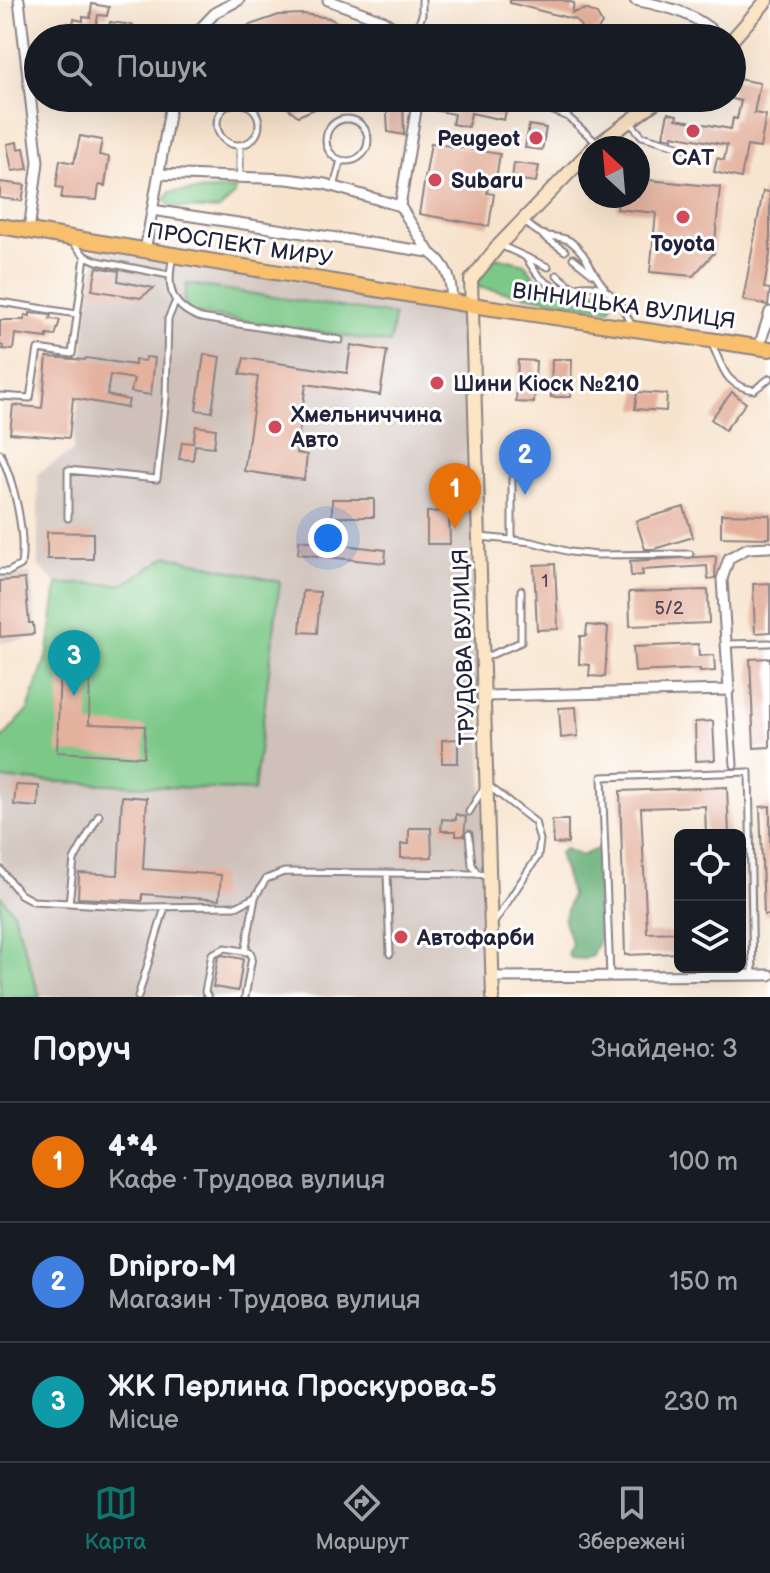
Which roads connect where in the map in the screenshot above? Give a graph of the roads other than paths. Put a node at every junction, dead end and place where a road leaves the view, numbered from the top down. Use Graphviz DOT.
graph roads {
  1 [pos="19,0"];
  2 [pos="239,0"];
  3 [pos="328,0"];
  4 [pos="422,0"];
  5 [pos="635,0"];
  6 [pos="767,0"];
  7 [pos="223,3"];
  8 [pos="202,24"];
  9 [pos="389,24"];
  10 [pos="418,24"];
  11 [pos="707,24"];
  12 [pos="746,24"];
  13 [pos="24,43"];
  14 [pos="32,112"];
  15 [pos="170,112"];
  16 [pos="221,112"];
  17 [pos="255,112"];
  18 [pos="416,112"];
  19 [pos="556,112"];
  20 [pos="640,112"];
  21 [pos="628,120"];
  22 [pos="584,136"];
  23 [pos="609,136"];
  24 [pos="240,145"];
  25 [pos="685,148"];
  26 [pos="341,160"];
  27 [pos="578,164"];
  28 [pos="159,174"];
  29 [pos="240,177"];
  30 [pos="334,187"];
  31 [pos="400,206"];
  32 [pos="152,210"];
  33 [pos="523,220"];
  34 [pos="0,226"];
  35 [pos="29,231"];
  36 [pos="542,235"];
  37 [pos="58,236"];
  38 [pos="499,245"];
  39 [pos="145,251"];
  40 [pos="565,251"];
  41 [pos="432,254"];
  42 [pos="173,255"];
  43 [pos="85,256"];
  44 [pos="526,258"];
  45 [pos="573,258"];
  46 [pos="548,267"];
  47 [pos="593,274"];
  48 [pos="169,275"];
  49 [pos="557,275"];
  50 [pos="571,286"];
  51 [pos="604,288"];
  52 [pos="0,302"];
  53 [pos="451,302"];
  54 [pos="175,303"];
  55 [pos="472,305"];
  56 [pos="770,312"];
  57 [pos="77,314"];
  58 [pos="633,328"];
  59 [pos="710,339"];
  60 [pos="340,340"];
  61 [pos="765,348"];
  62 [pos="770,378"];
  63 [pos="0,396"];
  64 [pos="0,453"];
  65 [pos="512,479"];
  66 [pos="68,518"];
  67 [pos="479,537"];
  68 [pos="512,540"];
  69 [pos="770,547"];
  70 [pos="690,554"];
  71 [pos="0,572"];
  72 [pos="521,590"];
  73 [pos="770,643"];
  74 [pos="727,644"];
  75 [pos="483,658"];
  76 [pos="729,690"];
  77 [pos="484,696"];
  78 [pos="734,765"];
  79 [pos="487,784"];
  80 [pos="469,812"];
  81 [pos="99,815"];
  82 [pos="469,834"];
  83 [pos="0,869"];
  84 [pos="387,873"];
  85 [pos="484,875"];
  86 [pos="255,897"];
  87 [pos="69,903"];
  88 [pos="165,907"];
  89 [pos="491,928"];
  90 [pos="245,952"];
  91 [pos="390,954"];
  92 [pos="770,975"];
  93 [pos="753,976"];
  94 [pos="493,977"];
  95 [pos="610,977"];
  96 [pos="138,997"];
  97 [pos="208,997"];
  98 [pos="245,997"];
  99 [pos="493,997"];
  1 -- 13 [label="street"];
  2 -- 7 [label="street"];
  3 -- 9 [label="street"];
  4 -- 10 [label="lane"];
  5 -- 11 [label="street"];
  6 -- 12 [label="main road"];
  7 -- 8 [label="street"];
  14 -- 35 [label="street"];
  15 -- 28 [label="street"];
  16 -- 24 [label="lane"];
  17 -- 24 [label="lane"];
  18 -- 31 [label="street"];
  19 -- 22 [label="lane"];
  20 -- 21 [label="main road, ТРУДОВА ВУЛИЦЯ"];
  21 -- 23 [label="main road, ТРУДОВА ВУЛИЦЯ"];
  21 -- 25 [label="lane"];
  24 -- 29 [label="lane"];
  26 -- 26 [label="lane"];
  26 -- 30 [label="lane"];
  27 -- 33 [label="main road, ТРУДОВА ВУЛИЦЯ"];
  28 -- 29 [label="street"];
  28 -- 32 [label="street"];
  29 -- 30 [label="street"];
  30 -- 31 [label="street"];
  31 -- 41 [label="street"];
  32 -- 39 [label="street"];
  32 -- 41 [label="street"];
  33 -- 36 [label="lane"];
  33 -- 38 [label="main road, ТРУДОВА ВУЛИЦЯ"];
  34 -- 35 [label="main road, ПРОСПЕКТ МИРУ"];
  35 -- 37 [label="main road, ПРОСПЕКТ МИРУ"];
  36 -- 40 [label="lane"];
  36 -- 47 [label="lane"];
  37 -- 39 [label="main road, ПРОСПЕКТ МИРУ"];
  37 -- 43 [label="lane"];
  38 -- 44 [label="lane"];
  38 -- 55 [label="main road, ТРУДОВА ВУЛИЦЯ"];
  39 -- 42 [label="main road, ПРОСПЕКТ МИРУ"];
  41 -- 53 [label="street"];
  42 -- 48 [label="lane"];
  42 -- 53 [label="main road, ПРОСПЕКТ МИРУ"];
  43 -- 48 [label="lane"];
  43 -- 57 [label="lane"];
  44 -- 46 [label="lane"];
  44 -- 50 [label="lane"];
  45 -- 47 [label="lane"];
  47 -- 51 [label="lane"];
  48 -- 54 [label="lane"];
  49 -- 50 [label="lane"];
  50 -- 51 [label="lane"];
  51 -- 58 [label="lane"];
  52 -- 57 [label="lane"];
  53 -- 55 [label="main road, ПРОСПЕКТ МИРУ"];
  54 -- 60 [label="lane"];
  54 -- 66 [label="lane"];
  55 -- 58 [label="main road, ВІННИЦЬКА ВУЛИЦЯ"];
  55 -- 67 [label="main road, ТРУДОВА ВУЛИЦЯ"];
  56 -- 61 [label="street"];
  57 -- 63 [label="lane"];
  58 -- 59 [label="main road, ВІННИЦЬКА ВУЛИЦЯ"];
  59 -- 61 [label="main road, ВІННИЦЬКА ВУЛИЦЯ"];
  59 -- 62 [label="lane"];
  64 -- 71 [label="lane"];
  65 -- 68 [label="lane"];
  67 -- 68 [label="lane"];
  67 -- 75 [label="main road, ТРУДОВА ВУЛИЦЯ"];
  68 -- 70 [label="lane"];
  69 -- 74 [label="street"];
  72 -- 75 [label="lane"];
  73 -- 74 [label="lane"];
  74 -- 76 [label="street"];
  75 -- 77 [label="main road, ТРУДОВА ВУЛИЦЯ"];
  76 -- 77 [label="street"];
  76 -- 78 [label="lane"];
  77 -- 79 [label="main road, ТРУДОВА ВУЛИЦЯ"];
  79 -- 80 [label="lane"];
  79 -- 85 [label="main road, ТРУДОВА ВУЛИЦЯ"];
  79 -- 89 [label="lane"];
  81 -- 87 [label="lane"];
  82 -- 85 [label="lane"];
  83 -- 87 [label="lane"];
  84 -- 85 [label="lane"];
  84 -- 86 [label="lane"];
  84 -- 91 [label="lane"];
  85 -- 89 [label="main road, ТРУДОВА ВУЛИЦЯ"];
  86 -- 88 [label="lane"];
  86 -- 90 [label="lane"];
  87 -- 88 [label="lane"];
  88 -- 96 [label="lane"];
  89 -- 94 [label="main road, ТРУДОВА ВУЛИЦЯ"];
  90 -- 97 [label="lane"];
  90 -- 98 [label="lane"];
  92 -- 93 [label="street"];
  93 -- 95 [label="street"];
  93 -- 95 [label="lane"];
  94 -- 95 [label="street"];
  94 -- 99 [label="main road, ТРУДОВА ВУЛИЦЯ"];
}
